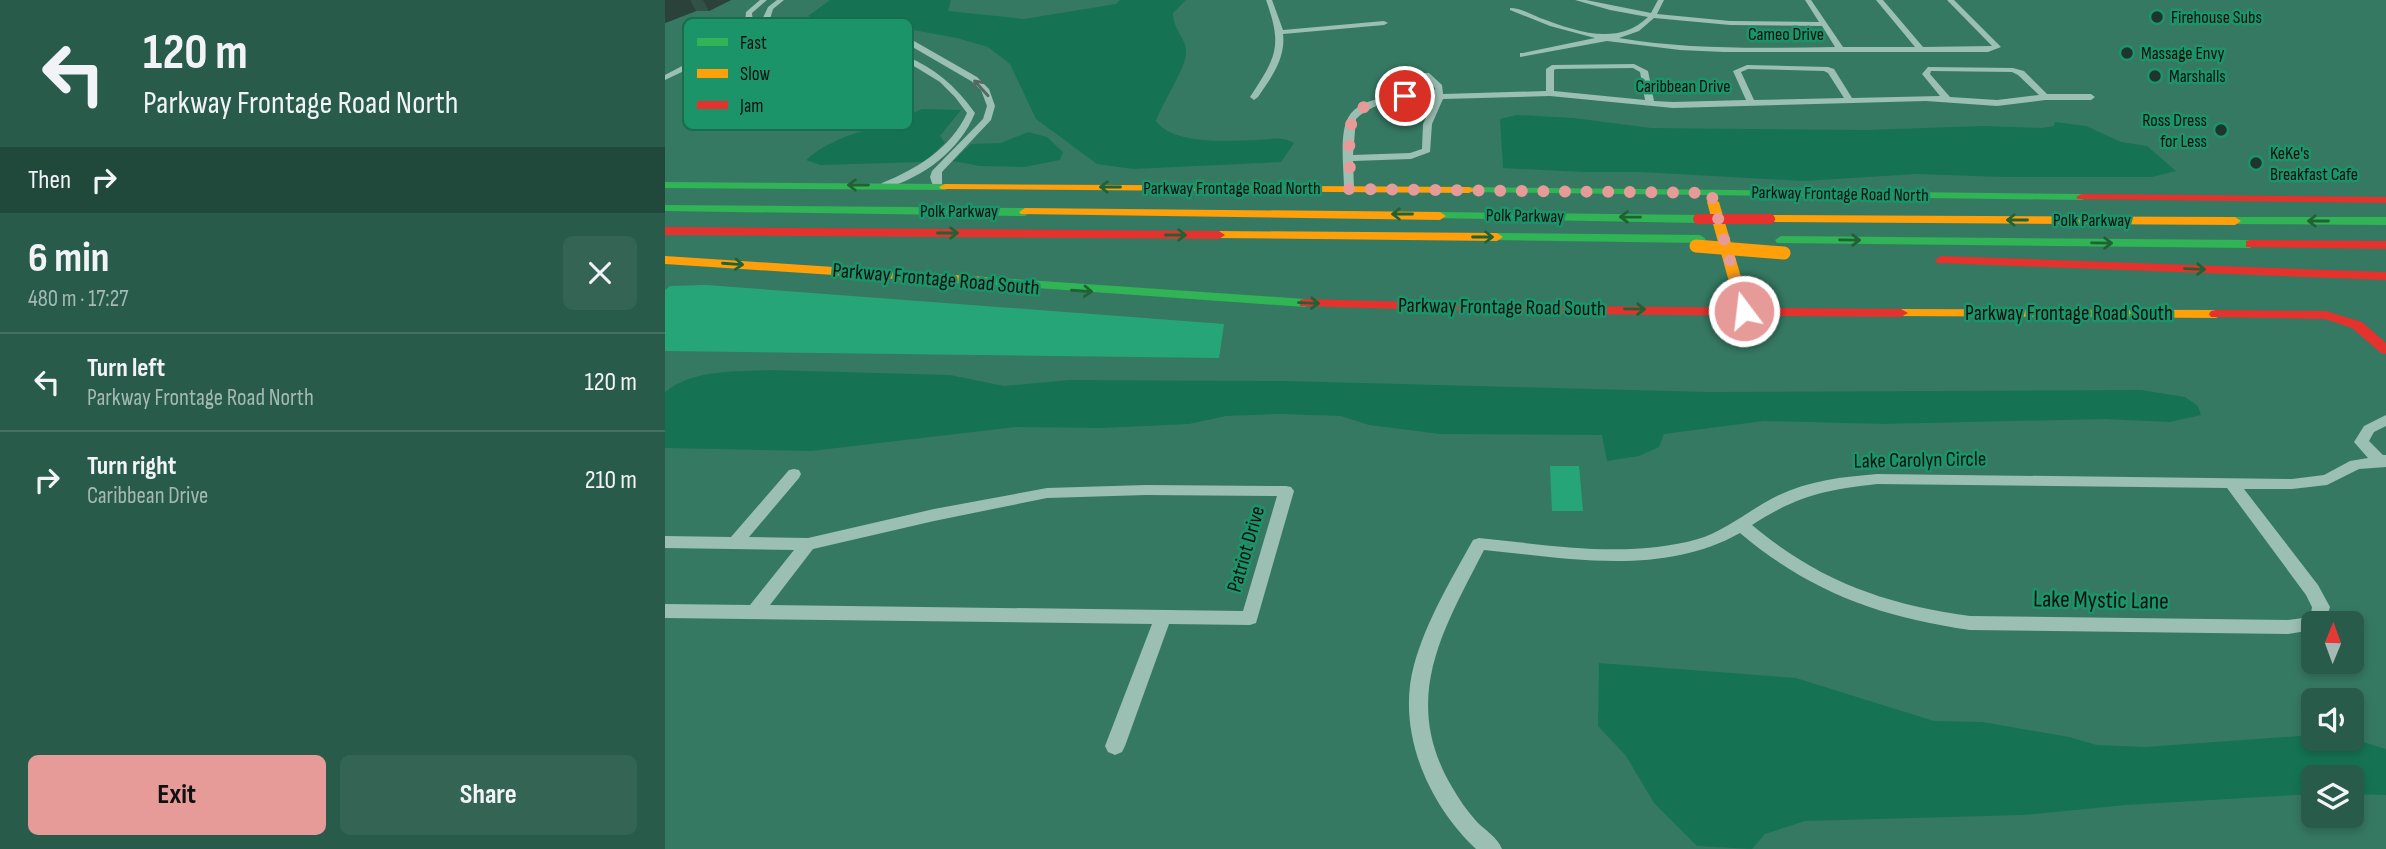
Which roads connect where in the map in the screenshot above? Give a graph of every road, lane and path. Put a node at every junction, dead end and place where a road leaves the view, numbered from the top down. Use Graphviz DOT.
graph roads {
  1 [pos="764,0"];
  2 [pos="781,0"];
  3 [pos="1269,0"];
  4 [pos="1579,0"];
  5 [pos="1661,0"];
  6 [pos="1808,0"];
  7 [pos="1879,0"];
  8 [pos="1950,0"];
  9 [pos="1512,9"];
  10 [pos="1653,17"];
  11 [pos="748,18"];
  12 [pos="767,18"];
  13 [pos="1384,23"];
  14 [pos="1824,24"];
  15 [pos="1281,32"];
  16 [pos="1613,38"];
  17 [pos="913,44"];
  18 [pos="1841,50"];
  19 [pos="1921,50"];
  20 [pos="1523,55"];
  21 [pos="683,62"];
  22 [pos="913,62"];
  23 [pos="683,69"];
  24 [pos="665,70"];
  25 [pos="1426,75"];
  26 [pos="665,78"];
  27 [pos="1550,93"];
  28 [pos="1440,96"];
  29 [pos="1254,97"];
  30 [pos="2045,97"];
  31 [pos="2091,97"];
  32 [pos="1947,99"];
  33 [pos="1750,101"];
  34 [pos="1850,101"];
  35 [pos="1650,104"];
  36 [pos="1349,158"];
  37 [pos="665,185"];
  38 [pos="886,185"];
  39 [pos="938,186"];
  40 [pos="1349,189"];
  41 [pos="665,191"];
  42 [pos="1711,193"];
  43 [pos="2386,200"];
  44 [pos="665,208"];
  45 [pos="1109,212"];
  46 [pos="2386,221"];
  47 [pos="665,231"];
  48 [pos="880,233"];
  49 [pos="665,237"];
  50 [pos="2386,245"];
  51 [pos="1783,247"];
  52 [pos="1879,257"];
  53 [pos="1919,259"];
  54 [pos="665,260"];
  55 [pos="2386,276"];
  56 [pos="1744,311"];
  57 [pos="2386,350"];
  58 [pos="2386,420"];
  59 [pos="2383,462"];
  60 [pos="794,474"];
  61 [pos="2231,483"];
  62 [pos="1741,525"];
  63 [pos="665,542"];
  64 [pos="734,543"];
  65 [pos="808,544"];
  66 [pos="665,611"];
  67 [pos="754,613"];
  68 [pos="1163,617"];
  69 [pos="1115,746"];
  70 [pos="1491,849"];
  1 -- 11 [label="street"];
  2 -- 12 [label="street"];
  3 -- 15 [label="street"];
  4 -- 10 [label="street"];
  5 -- 10 [label="street"];
  6 -- 14 [label="street"];
  7 -- 19 [label="street"];
  8 -- 19 [label="street, Cameo Drive"];
  9 -- 16 [label="street, Cameo Drive"];
  10 -- 14 [label="street"];
  10 -- 16 [label="street"];
  13 -- 15 [label="street"];
  14 -- 18 [label="street"];
  15 -- 29 [label="street"];
  16 -- 18 [label="street, Cameo Drive"];
  16 -- 20 [label="street"];
  39 -- 17 [label="street, one-way"];
  18 -- 19 [label="street, Cameo Drive"];
  21 -- 24 [label="street"];
  22 -- 38 [label="street"];
  23 -- 26 [label="street"];
  25 -- 28 [label="street"];
  27 -- 28 [label="street, Caribbean Drive"];
  27 -- 35 [label="street, Caribbean Drive"];
  27 -- 35 [label="street"];
  28 -- 36 [label="street, Caribbean Drive"];
  28 -- 36 [label="street"];
  30 -- 31 [label="street, Caribbean Drive"];
  30 -- 32 [label="street, Caribbean Drive"];
  30 -- 32 [label="street"];
  32 -- 34 [label="street, Caribbean Drive"];
  33 -- 34 [label="street, Caribbean Drive"];
  33 -- 34 [label="street"];
  33 -- 35 [label="street, Caribbean Drive"];
  36 -- 40 [label="street, Caribbean Drive"];
  38 -- 37 [label="main road, Parkway Frontage Road North, one-way"];
  38 -- 39 [label="main road, Parkway Frontage Road North"];
  40 -- 39 [label="main road, Parkway Frontage Road North, one-way"];
  40 -- 42 [label="main road, Parkway Frontage Road North"];
  41 -- 45 [label="main road"];
  42 -- 43 [label="main road, Parkway Frontage Road North"];
  42 -- 56 [label="main road"];
  44 -- 45 [label="main road, Polk Parkway"];
  46 -- 45 [label="main road, Polk Parkway, one-way, bridge"];
  47 -- 48 [label="main road, Polk Parkway"];
  48 -- 49 [label="main road"];
  48 -- 51 [label="main road, Polk Parkway, one-way"];
  51 -- 50 [label="main road, Polk Parkway, one-way"];
  51 -- 52 [label="main road"];
  53 -- 55 [label="main road, one-way"];
  54 -- 56 [label="main road, Parkway Frontage Road South, one-way"];
  56 -- 57 [label="main road, Parkway Frontage Road South"];
  58 -- 59 [label="street, Lake Carolyn Circle"];
  59 -- 61 [label="street, Lake Carolyn Circle"];
  60 -- 64 [label="street"];
  61 -- 62 [label="street, Lake Carolyn Circle"];
  61 -- 62 [label="street, Lake Mystic Lane"];
  62 -- 70 [label="street, Lake Carolyn Circle"];
  63 -- 64 [label="street, Patriot Drive"];
  64 -- 65 [label="street, Patriot Drive"];
  65 -- 67 [label="street"];
  65 -- 68 [label="street, Patriot Drive"];
  66 -- 67 [label="street, Patriot Drive"];
  67 -- 68 [label="street, Patriot Drive"];
  68 -- 69 [label="street"];
}
